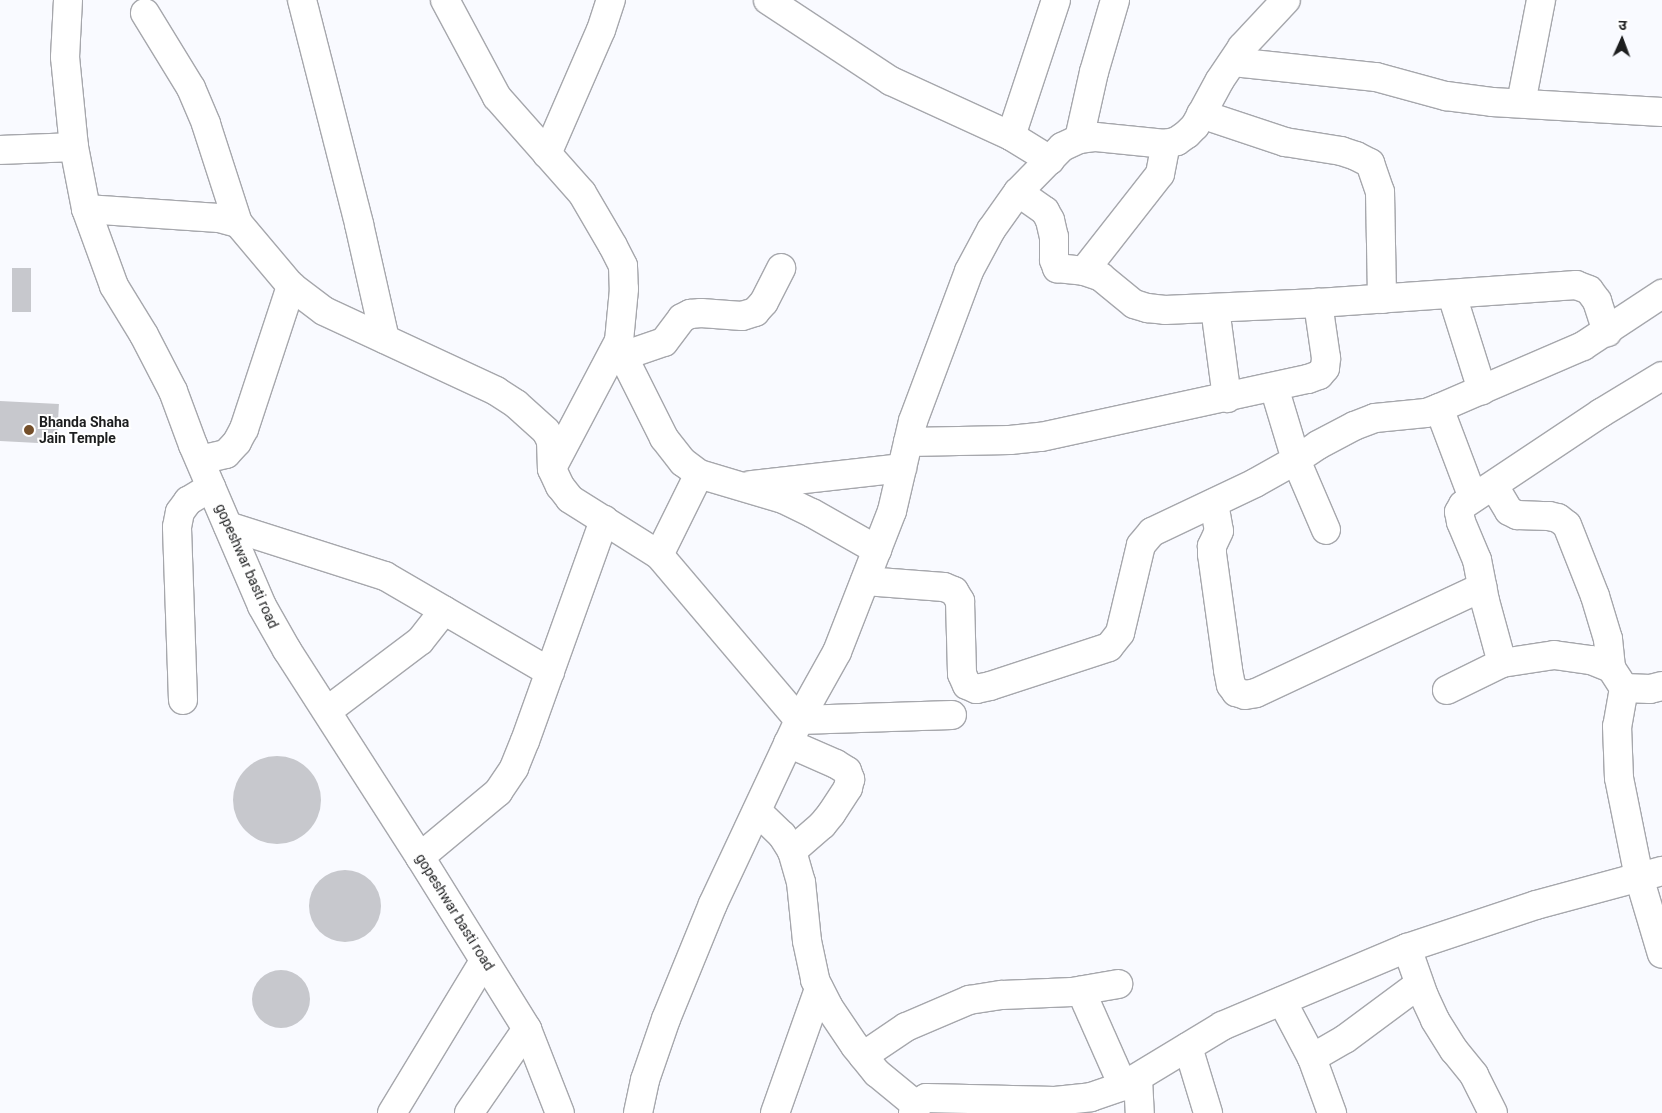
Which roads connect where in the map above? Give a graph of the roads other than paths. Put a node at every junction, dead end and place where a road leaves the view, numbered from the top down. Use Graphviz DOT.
graph roads {
  1 [pos="68,0"];
  2 [pos="302,0"];
  3 [pos="445,0"];
  4 [pos="611,0"];
  5 [pos="768,0"];
  6 [pos="1056,0"];
  7 [pos="1116,0"];
  8 [pos="1286,0"];
  9 [pos="1541,0"];
  10 [pos="145,13"];
  11 [pos="1233,62"];
  12 [pos="1521,103"];
  13 [pos="1662,112"];
  14 [pos="1201,114"];
  15 [pos="1012,136"];
  16 [pos="1079,139"];
  17 [pos="1166,144"];
  18 [pos="74,147"];
  19 [pos="0,150"];
  20 [pos="547,154"];
  21 [pos="1050,160"];
  22 [pos="1018,192"];
  23 [pos="86,209"];
  24 [pos="238,223"];
  25 [pos="781,268"];
  26 [pos="1084,271"];
  27 [pos="291,286"];
  28 [pos="1662,294"];
  29 [pos="1452,295"];
  30 [pos="1382,299"];
  31 [pos="1318,303"];
  32 [pos="1214,308"];
  33 [pos="1607,332"];
  34 [pos="385,340"];
  35 [pos="621,348"];
  36 [pos="1662,376"];
  37 [pos="1274,387"];
  38 [pos="1482,390"];
  39 [pos="1227,398"];
  40 [pos="1439,408"];
  41 [pos="908,442"];
  42 [pos="200,460"];
  43 [pos="1296,460"];
  44 [pos="902,468"];
  45 [pos="552,469"];
  46 [pos="699,474"];
  47 [pos="211,487"];
  48 [pos="738,487"];
  49 [pos="1484,492"];
  50 [pos="1214,503"];
  51 [pos="604,520"];
  52 [pos="228,526"];
  53 [pos="1326,530"];
  54 [pos="877,550"];
  55 [pos="658,555"];
  56 [pos="865,581"];
  57 [pos="1482,587"];
  58 [pos="444,610"];
  59 [pos="1502,663"];
  60 [pos="550,672"];
  61 [pos="1617,678"];
  62 [pos="1662,686"];
  63 [pos="1448,690"];
  64 [pos="184,700"];
  65 [pos="327,711"];
  66 [pos="952,715"];
  67 [pos="793,732"];
  68 [pos="757,811"];
  69 [pos="792,851"];
  70 [pos="420,857"];
  71 [pos="1651,874"];
  72 [pos="1407,948"];
  73 [pos="1662,954"];
  74 [pos="484,961"];
  75 [pos="1118,984"];
  76 [pos="1419,984"];
  77 [pos="819,989"];
  78 [pos="1080,991"];
  79 [pos="1282,1001"];
  80 [pos="527,1029"];
  81 [pos="1188,1047"];
  82 [pos="863,1056"];
  83 [pos="1312,1058"];
  84 [pos="1131,1083"];
  85 [pos="915,1109"];
  86 [pos="392,1113"];
  87 [pos="469,1113"];
  88 [pos="560,1113"];
  89 [pos="638,1113"];
  90 [pos="775,1113"];
  91 [pos="1140,1113"];
  92 [pos="1208,1113"];
  93 [pos="1332,1113"];
  94 [pos="1493,1113"];
  1 -- 18 [label="street, gopeshwar basti road"];
  2 -- 34 [label="street"];
  3 -- 20 [label="street"];
  4 -- 20 [label="street"];
  5 -- 15 [label="street"];
  6 -- 15 [label="street"];
  7 -- 16 [label="street"];
  8 -- 11 [label="street"];
  9 -- 12 [label="street"];
  10 -- 24 [label="street"];
  11 -- 12 [label="street"];
  11 -- 14 [label="street"];
  12 -- 13 [label="street"];
  14 -- 17 [label="street"];
  14 -- 30 [label="street"];
  15 -- 21 [label="street"];
  16 -- 17 [label="street"];
  16 -- 21 [label="street"];
  17 -- 26 [label="street"];
  18 -- 19 [label="street"];
  18 -- 23 [label="street, gopeshwar basti road"];
  20 -- 35 [label="street"];
  21 -- 22 [label="street"];
  22 -- 26 [label="street"];
  22 -- 41 [label="street"];
  23 -- 24 [label="street"];
  23 -- 42 [label="street, gopeshwar basti road"];
  24 -- 27 [label="street"];
  25 -- 35 [label="street"];
  26 -- 32 [label="street"];
  27 -- 34 [label="street"];
  27 -- 42 [label="street"];
  28 -- 33 [label="street"];
  29 -- 30 [label="street"];
  29 -- 33 [label="street"];
  29 -- 38 [label="street"];
  30 -- 31 [label="street"];
  31 -- 32 [label="street"];
  31 -- 37 [label="street"];
  32 -- 39 [label="street"];
  33 -- 38 [label="street"];
  34 -- 45 [label="street"];
  35 -- 45 [label="street"];
  35 -- 46 [label="street"];
  36 -- 49 [label="street"];
  37 -- 39 [label="street"];
  37 -- 43 [label="street"];
  38 -- 40 [label="street"];
  39 -- 41 [label="street"];
  40 -- 43 [label="street"];
  40 -- 49 [label="street"];
  41 -- 44 [label="street"];
  42 -- 47 [label="street, gopeshwar basti road"];
  43 -- 50 [label="street"];
  43 -- 53 [label="street"];
  44 -- 48 [label="street"];
  44 -- 54 [label="street"];
  45 -- 51 [label="street"];
  46 -- 48 [label="street"];
  46 -- 55 [label="street"];
  47 -- 52 [label="street, gopeshwar basti road"];
  47 -- 64 [label="street"];
  48 -- 54 [label="street"];
  49 -- 57 [label="street"];
  49 -- 61 [label="street"];
  50 -- 56 [label="street"];
  50 -- 57 [label="street"];
  51 -- 55 [label="street"];
  51 -- 60 [label="street"];
  52 -- 58 [label="street"];
  52 -- 65 [label="street, gopeshwar basti road"];
  54 -- 56 [label="street"];
  55 -- 67 [label="street"];
  56 -- 67 [label="street"];
  57 -- 59 [label="street"];
  58 -- 60 [label="street"];
  58 -- 65 [label="street"];
  59 -- 61 [label="street"];
  59 -- 63 [label="street"];
  60 -- 70 [label="street"];
  61 -- 62 [label="street"];
  61 -- 71 [label="street"];
  65 -- 70 [label="street, gopeshwar basti road"];
  66 -- 67 [label="street"];
  67 -- 68 [label="street"];
  67 -- 69 [label="street"];
  68 -- 69 [label="street"];
  68 -- 89 [label="street"];
  69 -- 77 [label="street"];
  70 -- 74 [label="street, gopeshwar basti road"];
  71 -- 72 [label="street"];
  71 -- 73 [label="street"];
  72 -- 76 [label="street"];
  72 -- 79 [label="street"];
  74 -- 80 [label="street, gopeshwar basti road"];
  74 -- 86 [label="street"];
  75 -- 78 [label="street"];
  76 -- 83 [label="street"];
  76 -- 94 [label="street"];
  77 -- 82 [label="street"];
  77 -- 90 [label="street"];
  78 -- 82 [label="street"];
  78 -- 84 [label="street"];
  79 -- 81 [label="street"];
  79 -- 83 [label="street"];
  80 -- 87 [label="street"];
  80 -- 88 [label="street, gopeshwar basti road"];
  81 -- 84 [label="street"];
  81 -- 92 [label="street"];
  82 -- 85 [label="street"];
  83 -- 93 [label="street"];
  84 -- 85 [label="street"];
  84 -- 91 [label="street"];
}
